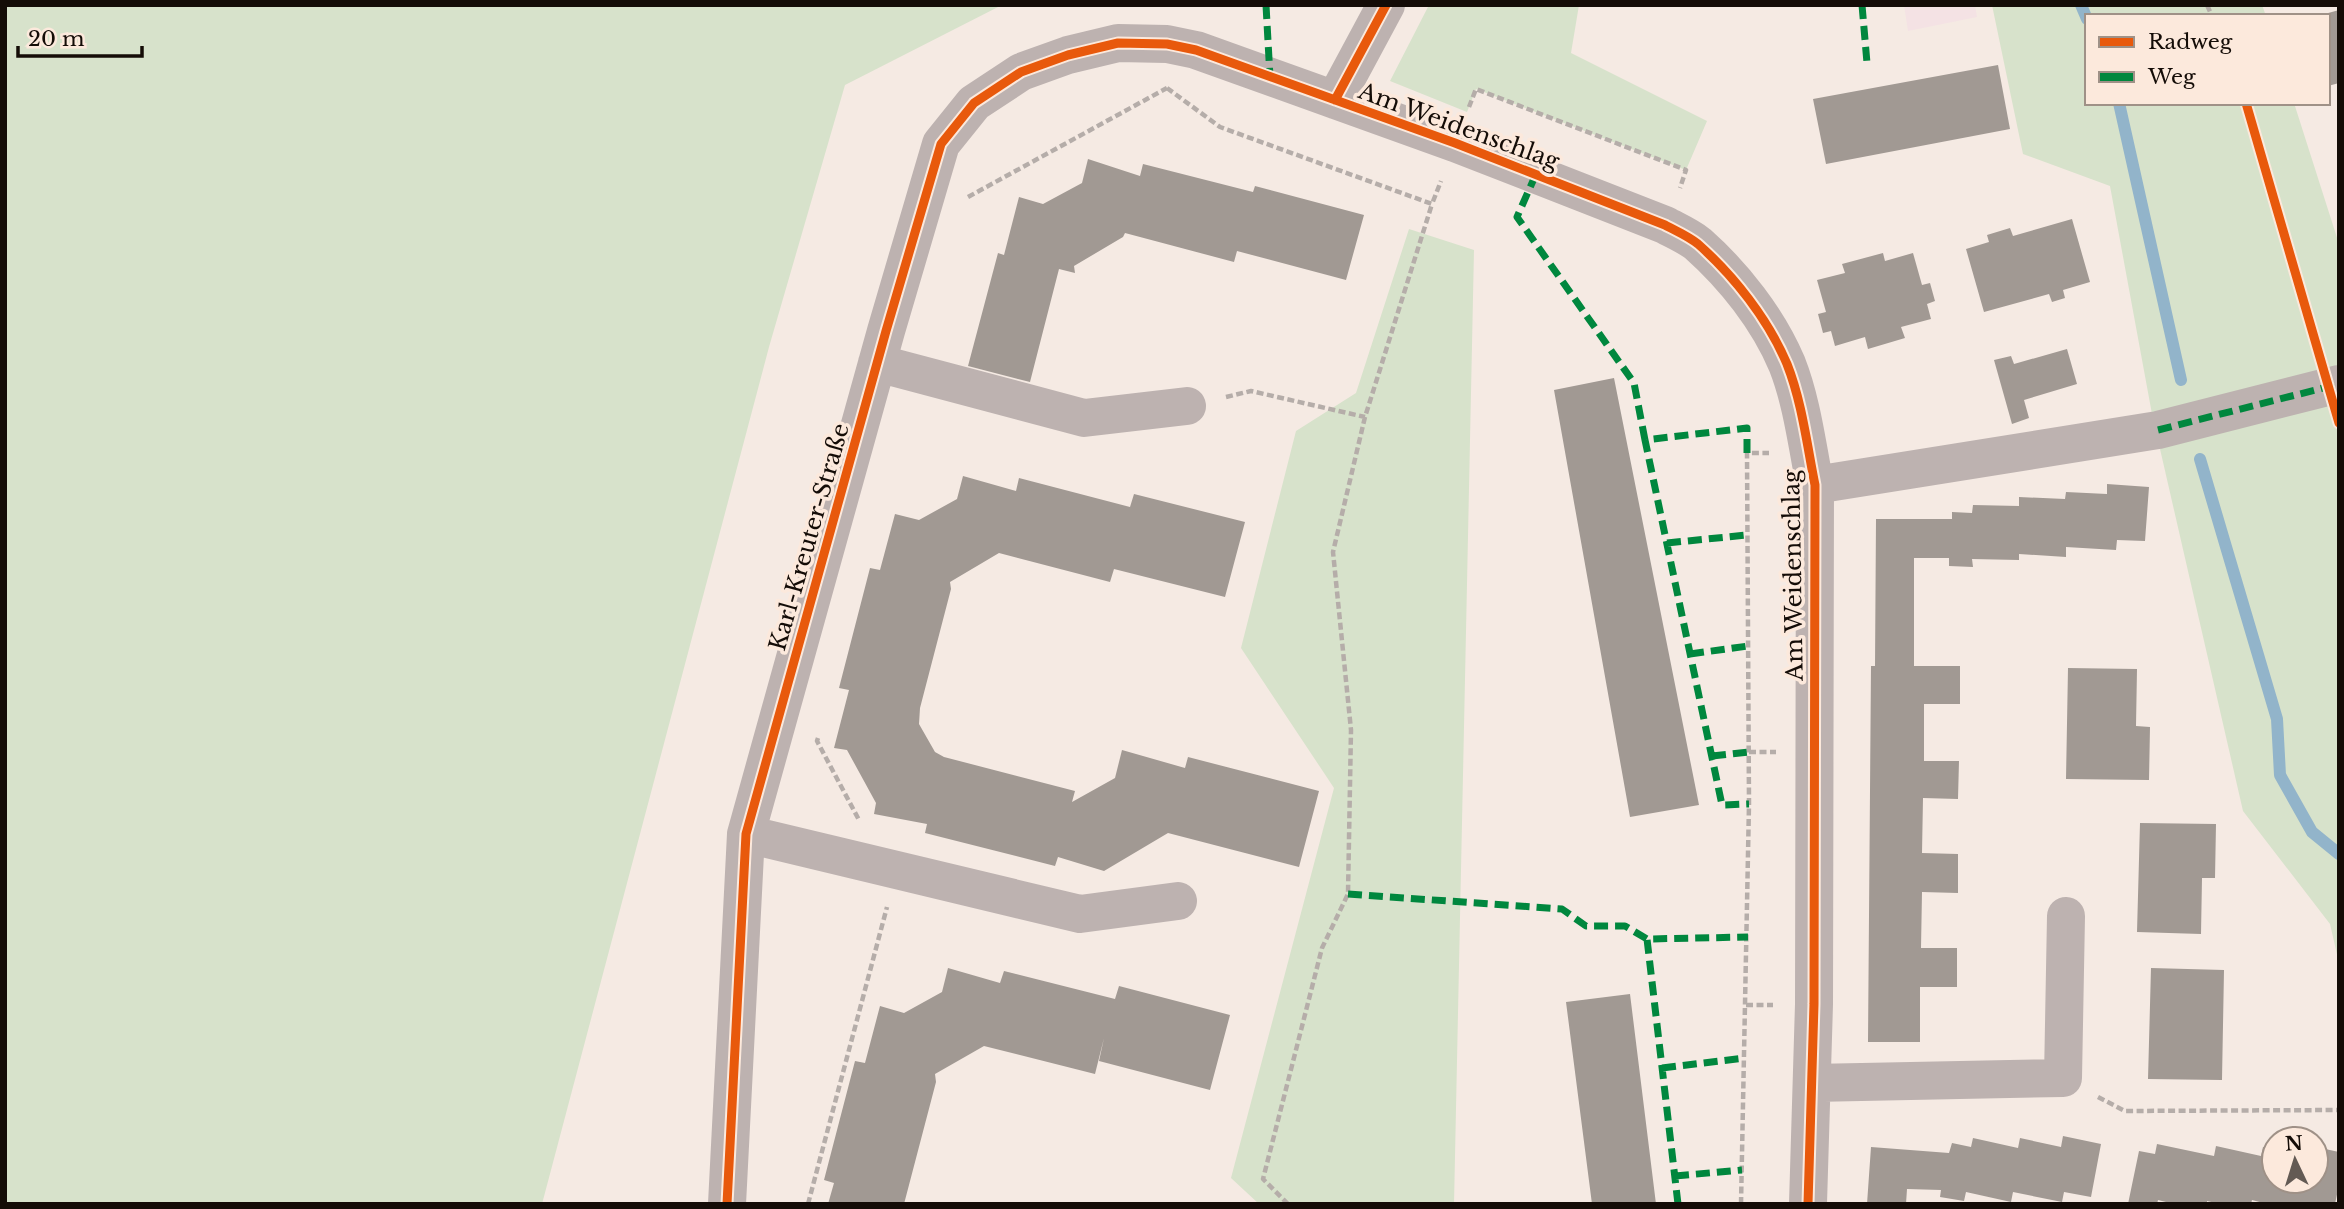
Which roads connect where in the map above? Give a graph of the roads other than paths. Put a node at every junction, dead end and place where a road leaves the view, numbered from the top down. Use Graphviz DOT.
graph roads {
  1 [pos="1385,5"];
  2 [pos="1167,44"];
  3 [pos="1335,100"];
  4 [pos="877,363"];
  5 [pos="2333,385"];
  6 [pos="1187,406"];
  7 [pos="1812,468"];
  8 [pos="746,834"];
  9 [pos="1178,901"];
  10 [pos="2066,916"];
  11 [pos="1812,1083"];
  12 [pos="727,1204"];
  13 [pos="1808,1204"];
  1 -- 3 [label="street, Am Weidenschlag"];
  2 -- 3 [label="street, Am Weidenschlag"];
  2 -- 4 [label="street, Karl-Kreuter-Straße"];
  3 -- 7 [label="street, Am Weidenschlag"];
  4 -- 6 [label="street"];
  4 -- 8 [label="street, Karl-Kreuter-Straße"];
  5 -- 7 [label="street, Am Weidenschlag"];
  7 -- 11 [label="street, Am Weidenschlag"];
  8 -- 9 [label="street"];
  8 -- 12 [label="street, Karl-Kreuter-Straße"];
  10 -- 11 [label="street"];
  11 -- 13 [label="street, Am Weidenschlag"];
}
